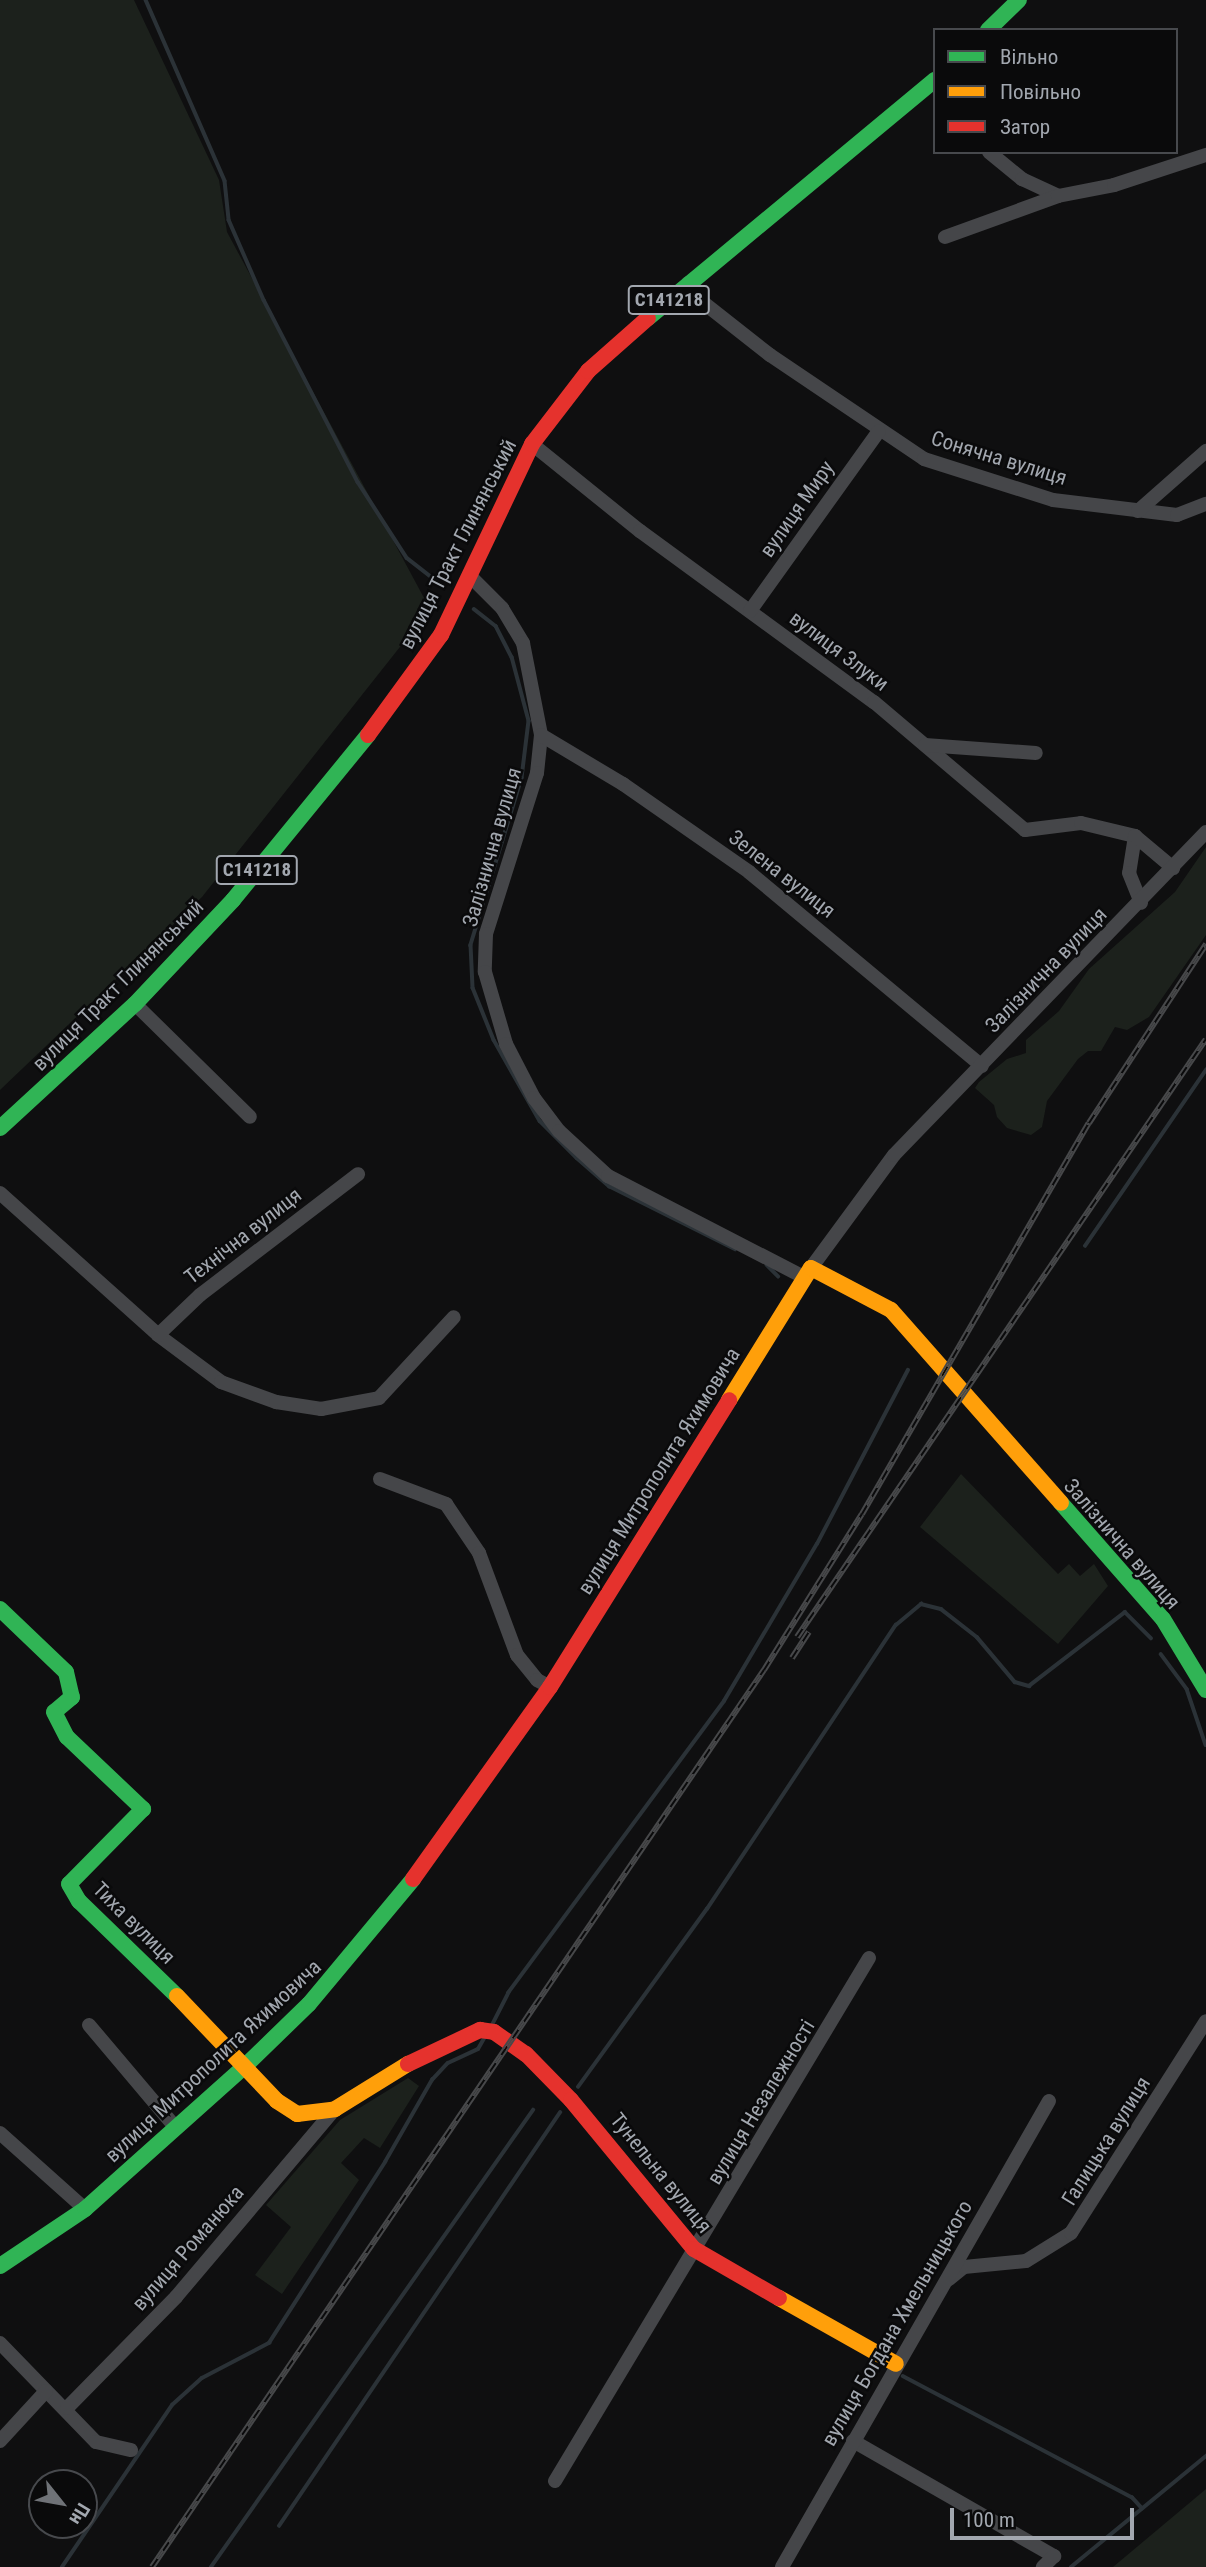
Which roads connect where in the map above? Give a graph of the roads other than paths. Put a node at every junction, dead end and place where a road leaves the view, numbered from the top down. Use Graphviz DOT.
graph roads {
  1 [pos="1019,0"];
  2 [pos="990,28"];
  3 [pos="932,88"];
  4 [pos="991,154"];
  5 [pos="1206,155"];
  6 [pos="1058,196"];
  7 [pos="945,237"];
  8 [pos="688,283"];
  9 [pos="879,430"];
  10 [pos="532,444"];
  11 [pos="1206,451"];
  12 [pos="1206,504"];
  13 [pos="1138,511"];
  14 [pos="470,575"];
  15 [pos="750,611"];
  16 [pos="541,735"];
  17 [pos="925,745"];
  18 [pos="1036,752"];
  19 [pos="1206,832"];
  20 [pos="1135,835"];
  21 [pos="1173,868"];
  22 [pos="1141,903"];
  23 [pos="135,1003"];
  24 [pos="982,1066"];
  25 [pos="250,1117"];
  26 [pos="0,1128"];
  27 [pos="358,1174"];
  28 [pos="0,1193"];
  29 [pos="807,1272"];
  30 [pos="454,1317"];
  31 [pos="158,1335"];
  32 [pos="380,1479"];
  33 [pos="0,1609"];
  34 [pos="550,1686"];
  35 [pos="1206,1690"];
  36 [pos="869,1958"];
  37 [pos="1206,2021"];
  38 [pos="89,2025"];
  39 [pos="487,2031"];
  40 [pos="245,2066"];
  41 [pos="1049,2101"];
  42 [pos="335,2109"];
  43 [pos="176,2128"];
  44 [pos="0,2133"];
  45 [pos="85,2209"];
  46 [pos="694,2249"];
  47 [pos="0,2266"];
  48 [pos="942,2284"];
  49 [pos="0,2343"];
  50 [pos="896,2364"];
  51 [pos="46,2391"];
  52 [pos="67,2408"];
  53 [pos="0,2441"];
  54 [pos="853,2441"];
  55 [pos="131,2450"];
  56 [pos="555,2482"];
  57 [pos="782,2567"];
  58 [pos="1043,2567"];
  1 -- 2 [label="street"];
  3 -- 8 [label="street, вулиця Тракт Глинянський / С141218"];
  4 -- 6 [label="street"];
  5 -- 6 [label="street"];
  6 -- 7 [label="street"];
  8 -- 9 [label="street, Сонячна вулиця"];
  8 -- 10 [label="street, вулиця Тракт Глинянський / С141218"];
  9 -- 13 [label="street, Сонячна вулиця"];
  9 -- 15 [label="street, вулиця Миру"];
  10 -- 14 [label="street, вулиця Тракт Глинянський / С141218"];
  10 -- 15 [label="street, вулиця Злуки"];
  11 -- 13 [label="street"];
  12 -- 13 [label="street"];
  14 -- 16 [label="street, Залізнична вулиця"];
  14 -- 23 [label="street, вулиця Тракт Глинянський / С141218"];
  15 -- 17 [label="street, вулиця Злуки"];
  16 -- 24 [label="street, Зелена вулиця"];
  16 -- 29 [label="street, Залізнична вулиця"];
  17 -- 18 [label="street"];
  17 -- 20 [label="street, вулиця Злуки"];
  19 -- 21 [label="street, Залізнична вулиця"];
  20 -- 21 [label="street, вулиця Злуки"];
  20 -- 22 [label="street"];
  21 -- 22 [label="street, Залізнична вулиця"];
  22 -- 24 [label="street, Залізнична вулиця"];
  23 -- 25 [label="street"];
  23 -- 26 [label="street, вулиця Тракт Глинянський / С141218"];
  24 -- 29 [label="street, Залізнична вулиця"];
  27 -- 31 [label="street, Технічна вулиця"];
  28 -- 31 [label="street"];
  29 -- 34 [label="street, вулиця Митрополита Яхимовича"];
  29 -- 35 [label="street, Залізнична вулиця"];
  30 -- 31 [label="street"];
  32 -- 34 [label="street"];
  33 -- 40 [label="street, Тиха вулиця"];
  34 -- 40 [label="street, вулиця Митрополита Яхимовича"];
  36 -- 46 [label="street, вулиця Незалежності"];
  37 -- 48 [label="street, Галицька вулиця"];
  38 -- 43 [label="street"];
  39 -- 42 [label="street, вулиця Романюка"];
  39 -- 46 [label="street, Тунельна вулиця"];
  40 -- 42 [label="street, вулиця Романюка"];
  40 -- 43 [label="street, вулиця Митрополита Яхимовича"];
  41 -- 48 [label="street, вулиця Богдана Хмельницького"];
  42 -- 52 [label="street, вулиця Романюка"];
  43 -- 45 [label="street, вулиця Митрополита Яхимовича"];
  44 -- 45 [label="street"];
  45 -- 47 [label="street, вулиця Митрополита Яхимовича"];
  46 -- 50 [label="street, Тунельна вулиця"];
  46 -- 56 [label="street, вулиця Незалежності"];
  48 -- 50 [label="street, вулиця Богдана Хмельницького"];
  49 -- 51 [label="street"];
  50 -- 54 [label="street, вулиця Богдана Хмельницького"];
  51 -- 52 [label="street"];
  51 -- 53 [label="street"];
  52 -- 55 [label="street"];
  54 -- 57 [label="street, вулиця Богдана Хмельницького"];
  54 -- 58 [label="street"];
}
